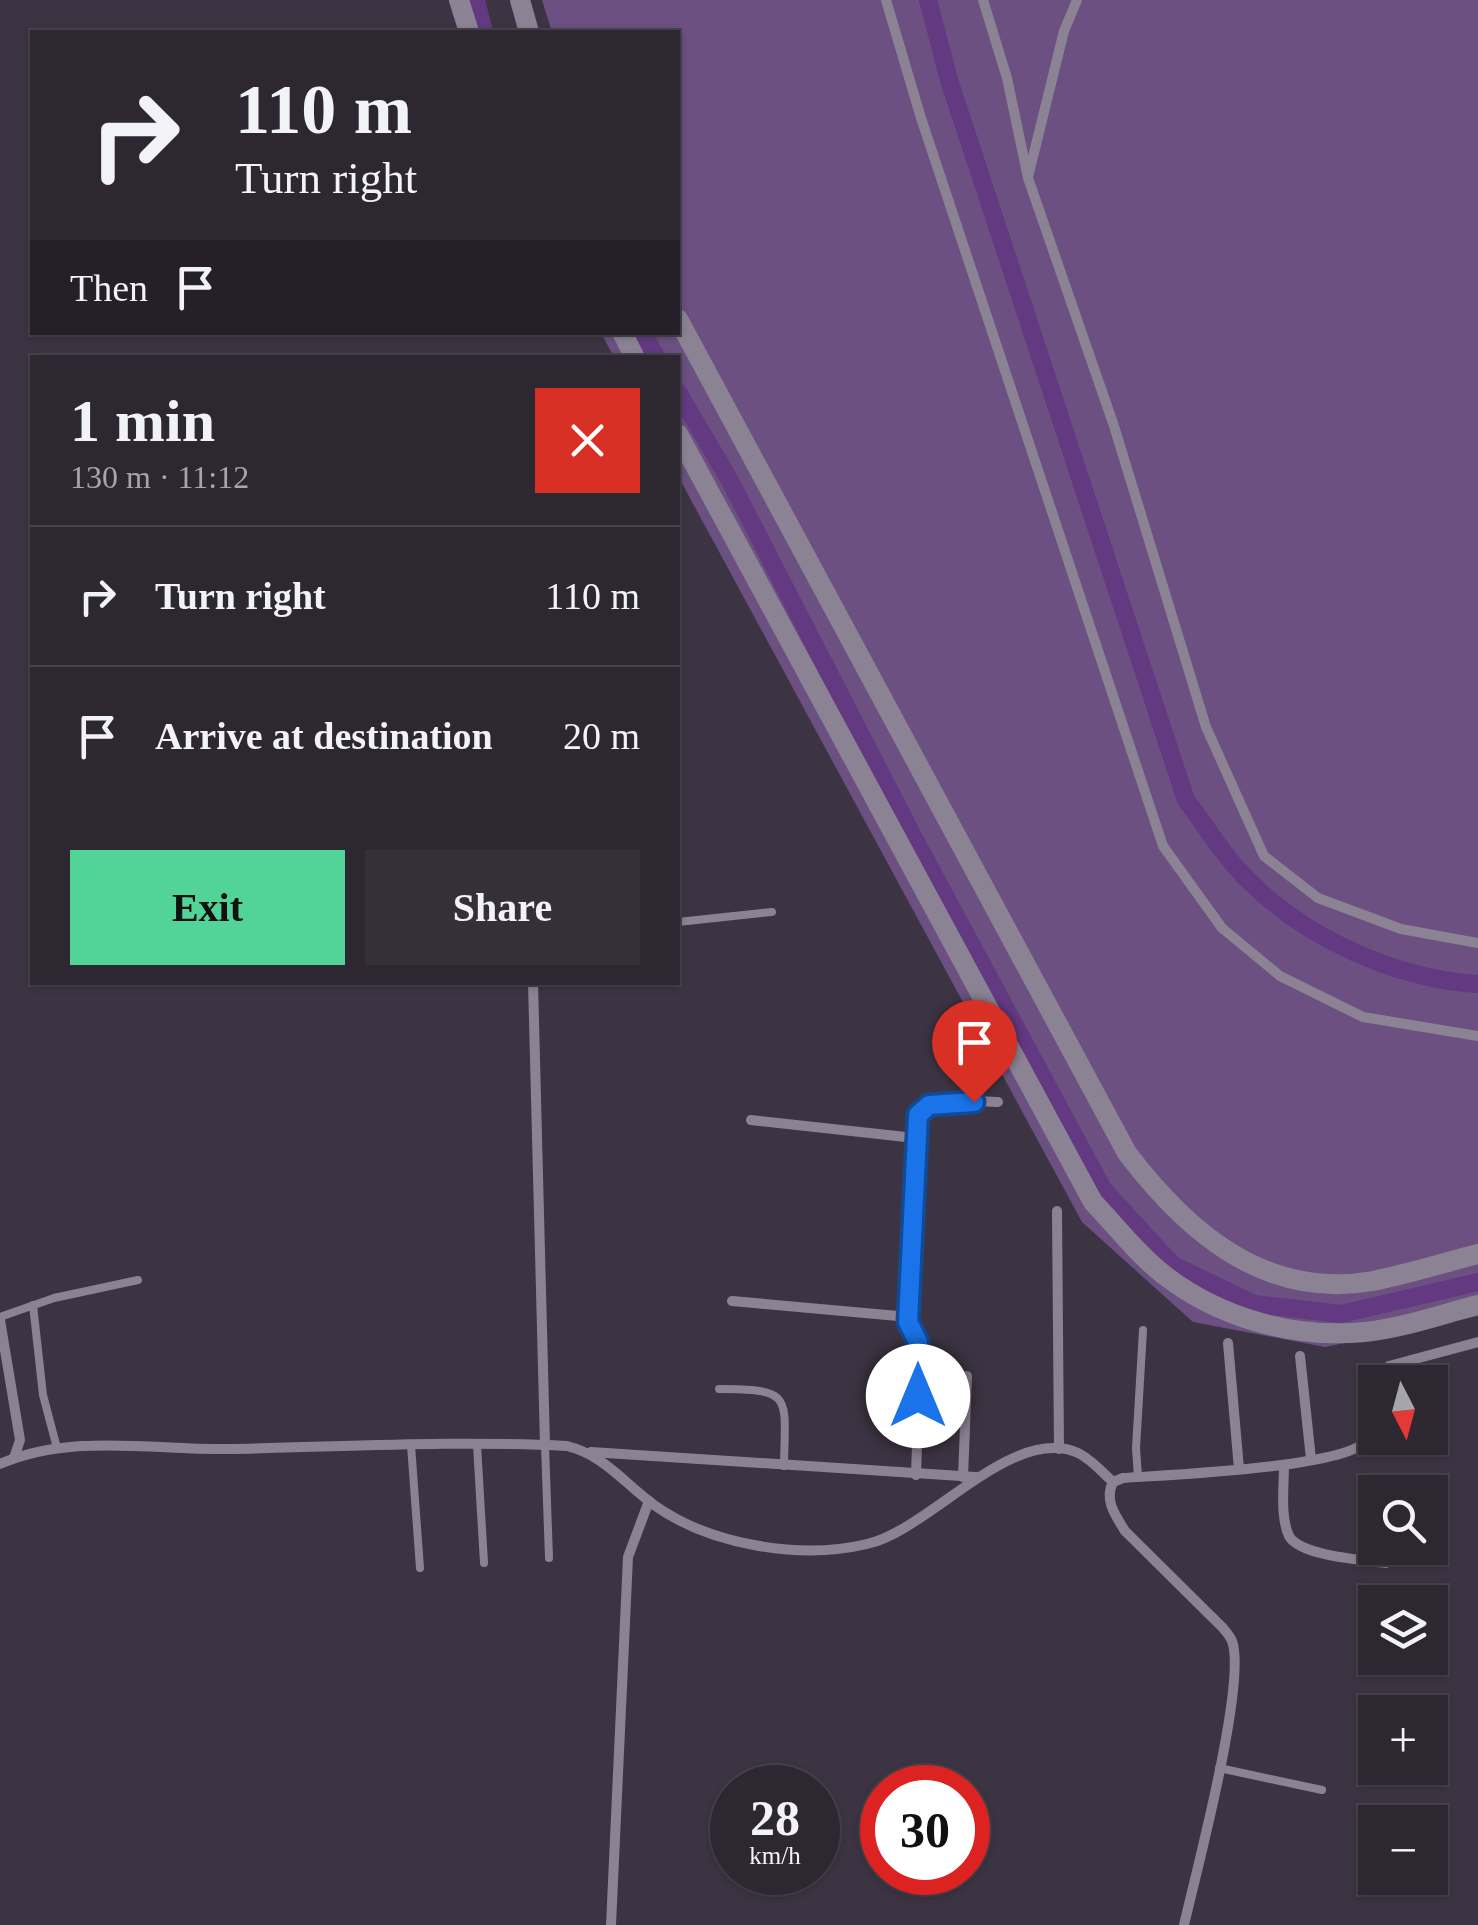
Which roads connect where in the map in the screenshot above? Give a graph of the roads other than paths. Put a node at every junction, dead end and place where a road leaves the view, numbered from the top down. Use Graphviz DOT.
graph roads {
  1 [pos="459,0"];
  2 [pos="520,0"];
  3 [pos="886,0"];
  4 [pos="983,0"];
  5 [pos="1077,0"];
  6 [pos="468,30"];
  7 [pos="528,30"];
  8 [pos="1028,178"];
  9 [pos="680,323"];
  10 [pos="680,438"];
  11 [pos="772,912"];
  12 [pos="680,922"];
  13 [pos="1478,943"];
  14 [pos="532,985"];
  15 [pos="1478,1036"];
  16 [pos="998,1102"];
  17 [pos="751,1120"];
  18 [pos="915,1138"];
  19 [pos="1057,1211"];
  20 [pos="1478,1254"];
  21 [pos="138,1280"];
  22 [pos="732,1301"];
  23 [pos="1478,1305"];
  24 [pos="33,1306"];
  25 [pos="0,1318"];
  26 [pos="908,1322"];
  27 [pos="1143,1330"];
  28 [pos="1478,1342"];
  29 [pos="1228,1344"];
  30 [pos="1300,1356"];
  31 [pos="967,1376"];
  32 [pos="719,1388"];
  33 [pos="411,1445"];
  34 [pos="477,1445"];
  35 [pos="545,1445"];
  36 [pos="57,1448"];
  37 [pos="1059,1449"];
  38 [pos="591,1452"];
  39 [pos="14,1458"];
  40 [pos="1311,1460"];
  41 [pos="0,1464"];
  42 [pos="1284,1465"];
  43 [pos="784,1466"];
  44 [pos="1239,1469"];
  45 [pos="916,1475"];
  46 [pos="963,1476"];
  47 [pos="977,1477"];
  48 [pos="1138,1477"];
  49 [pos="1113,1482"];
  50 [pos="649,1501"];
  51 [pos="549,1558"];
  52 [pos="1358,1559"];
  53 [pos="484,1563"];
  54 [pos="420,1568"];
  55 [pos="1219,1768"];
  56 [pos="1322,1790"];
  57 [pos="610,1925"];
  58 [pos="1184,1925"];
  1 -- 6 [label="street"];
  2 -- 7 [label="street"];
  3 -- 15 [label="street"];
  4 -- 8 [label="street"];
  5 -- 8 [label="street"];
  8 -- 13 [label="street"];
  9 -- 20 [label="street"];
  10 -- 23 [label="street"];
  11 -- 12 [label="lane"];
  14 -- 35 [label="street"];
  16 -- 18 [label="street"];
  17 -- 18 [label="street"];
  18 -- 26 [label="street"];
  19 -- 37 [label="street"];
  21 -- 24 [label="lane"];
  22 -- 26 [label="street"];
  24 -- 25 [label="lane"];
  24 -- 36 [label="lane"];
  25 -- 39 [label="street"];
  26 -- 45 [label="street"];
  27 -- 48 [label="lane"];
  28 -- 40 [label="street"];
  29 -- 44 [label="street"];
  30 -- 40 [label="street"];
  31 -- 46 [label="street"];
  32 -- 43 [label="lane"];
  33 -- 34 [label="street"];
  33 -- 36 [label="street"];
  33 -- 54 [label="lane"];
  34 -- 35 [label="street"];
  34 -- 53 [label="lane"];
  35 -- 38 [label="street"];
  35 -- 51 [label="lane"];
  36 -- 39 [label="street"];
  37 -- 47 [label="street"];
  37 -- 49 [label="street"];
  38 -- 43 [label="street"];
  38 -- 50 [label="street"];
  39 -- 41 [label="street"];
  40 -- 42 [label="street"];
  42 -- 44 [label="street"];
  42 -- 52 [label="street"];
  43 -- 45 [label="street"];
  44 -- 48 [label="street"];
  45 -- 46 [label="street"];
  46 -- 47 [label="street"];
  47 -- 50 [label="street"];
  48 -- 49 [label="street"];
  49 -- 55 [label="street"];
  50 -- 57 [label="street"];
  55 -- 56 [label="lane"];
  55 -- 58 [label="street"];
}
